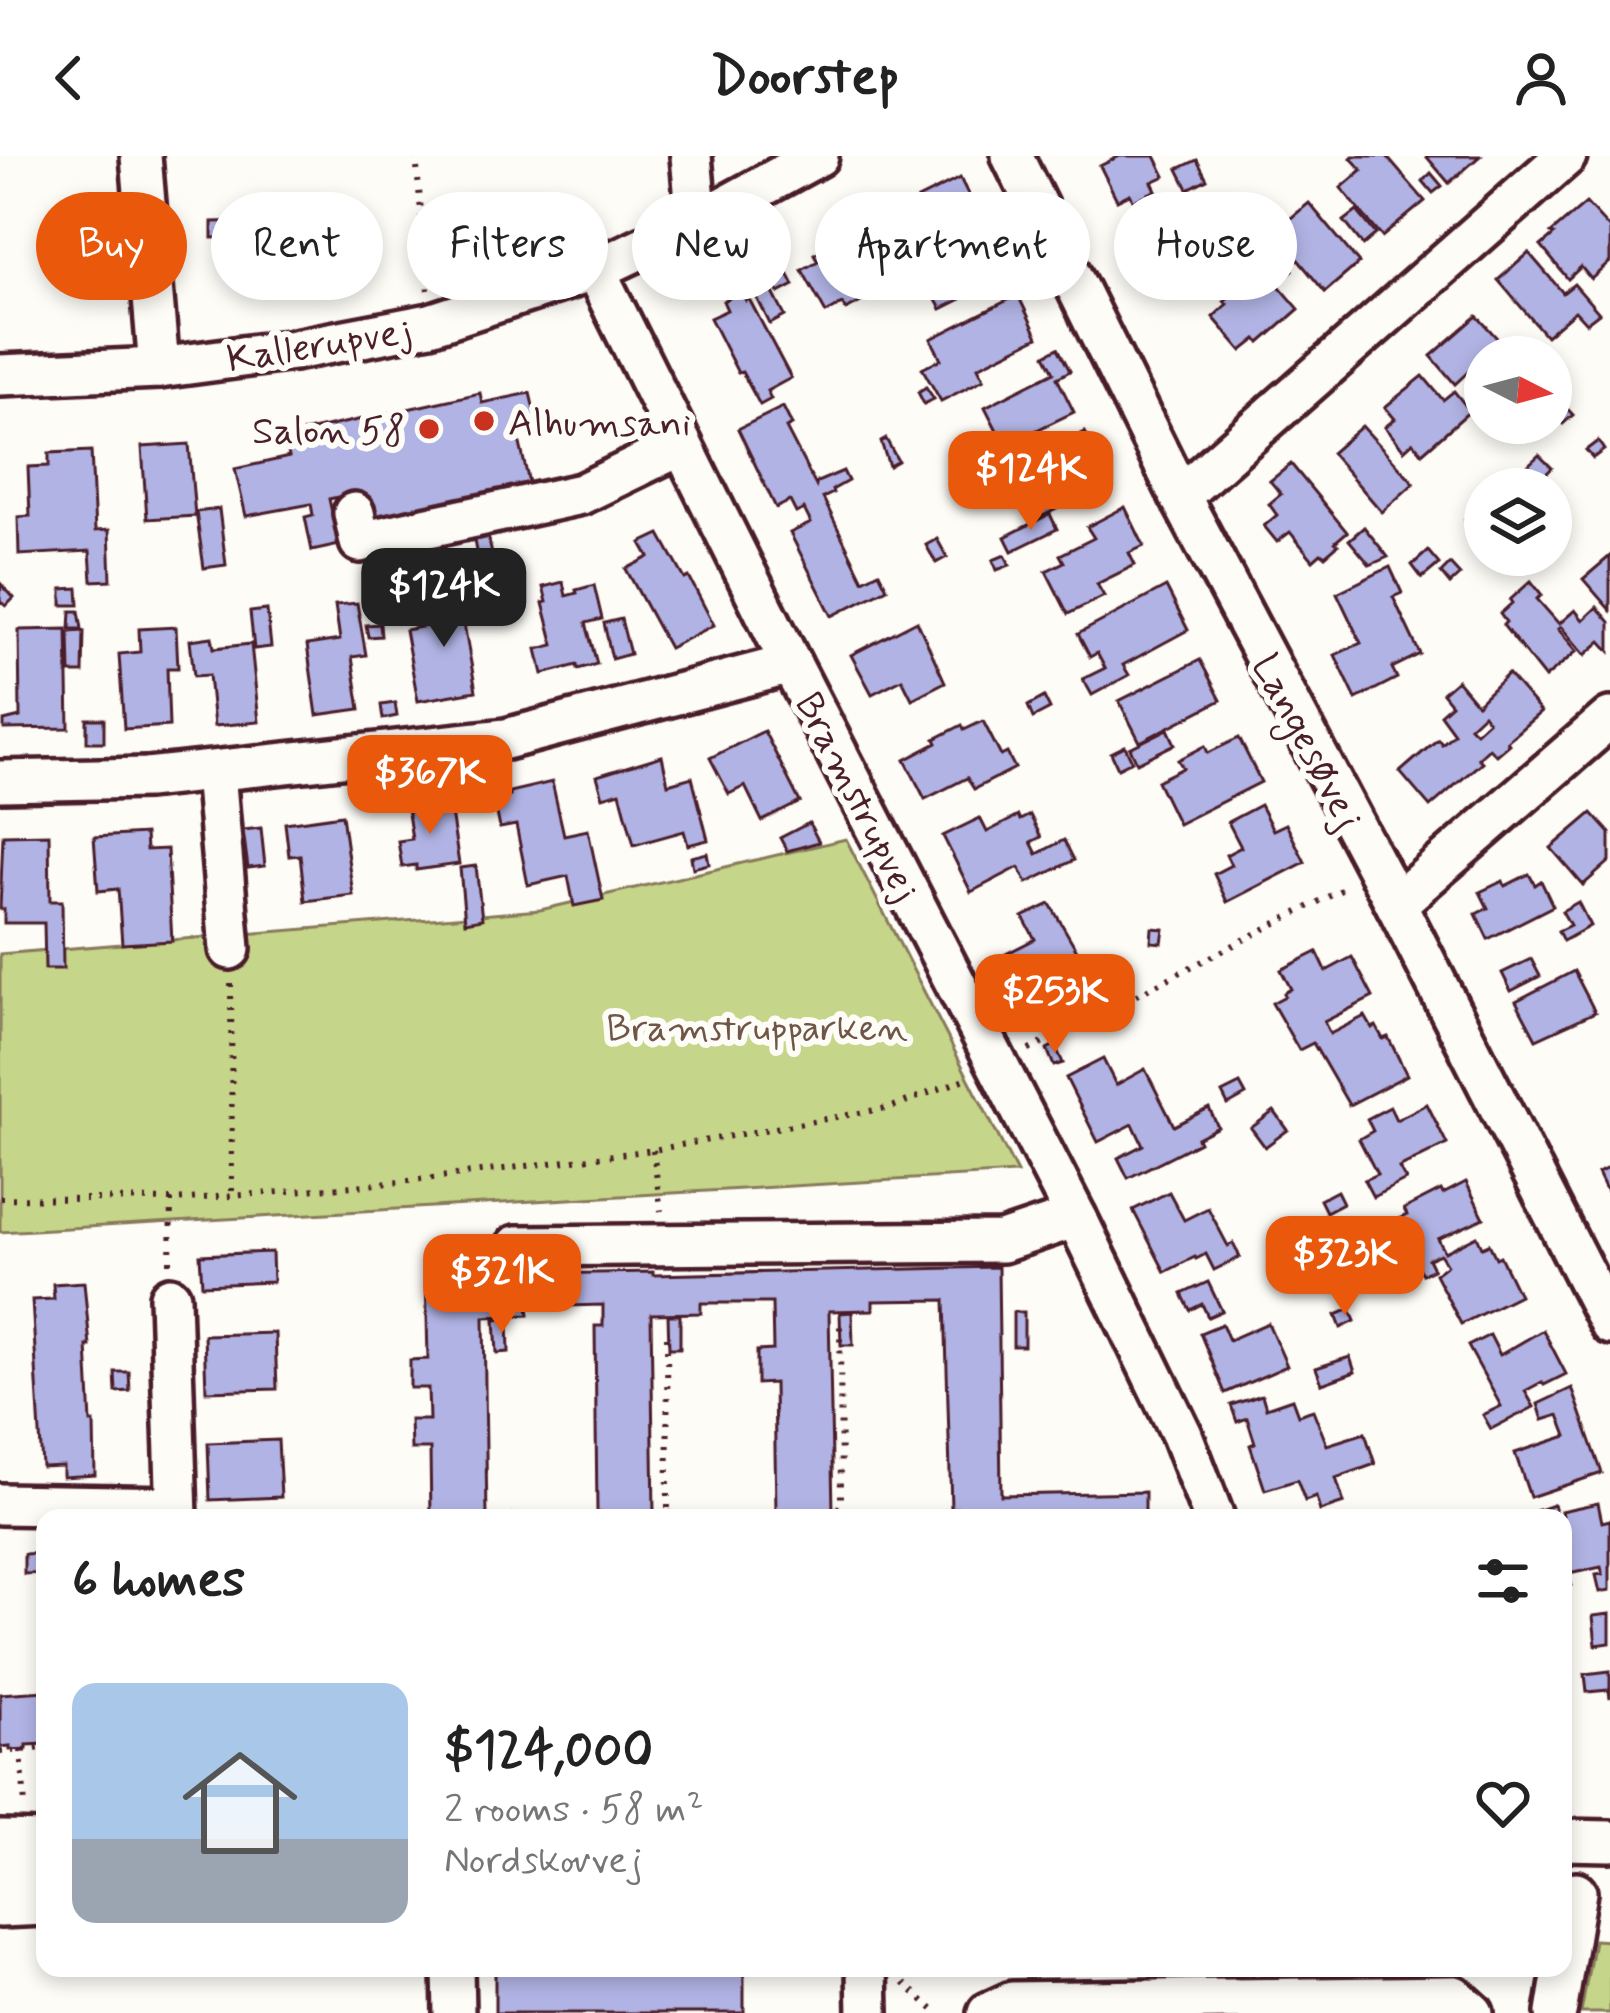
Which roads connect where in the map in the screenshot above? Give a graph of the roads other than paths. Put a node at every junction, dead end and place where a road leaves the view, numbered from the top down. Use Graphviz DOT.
graph roads {
  1 [pos="141,156"];
  2 [pos="691,156"];
  3 [pos="818,156"];
  4 [pos="1012,156"];
  5 [pos="1566,156"];
  6 [pos="694,192"];
  7 [pos="752,192"];
  8 [pos="608,294"];
  9 [pos="504,300"];
  10 [pos="159,368"];
  11 [pos="0,375"];
  12 [pos="682,445"];
  13 [pos="1180,496"];
  14 [pos="354,513"];
  15 [pos="791,664"];
  16 [pos="1610,718"];
  17 [pos="215,772"];
  18 [pos="0,781"];
  19 [pos="1387,888"];
  20 [pos="230,949"];
  21 [pos="1076,1216"];
  22 [pos="516,1246"];
  23 [pos="170,1297"];
  24 [pos="1609,1319"];
  25 [pos="0,1504"];
  26 [pos="111,1509"];
  27 [pos="177,1509"];
  28 [pos="1211,1509"];
  29 [pos="1572,1840"];
  30 [pos="1610,1841"];
  31 [pos="29,1848"];
  32 [pos="0,1872"];
  33 [pos="1583,1892"];
  34 [pos="36,1905"];
  35 [pos="0,1907"];
  36 [pos="1572,1941"];
  37 [pos="453,1977"];
  38 [pos="867,1977"];
  39 [pos="1564,1977"];
  40 [pos="454,2013"];
  41 [pos="868,2013"];
  42 [pos="988,2013"];
  43 [pos="1473,2013"];
  44 [pos="1556,2013"];
  1 -- 10 [label="street"];
  2 -- 6 [label="street"];
  3 -- 7 [label="street, Kallerupvej"];
  4 -- 13 [label="street, Langesøvej"];
  5 -- 13 [label="street"];
  8 -- 12 [label="street, Bramstrupvej"];
  9 -- 10 [label="street, Kallerupvej"];
  10 -- 11 [label="street, Kallerupvej"];
  12 -- 14 [label="street"];
  12 -- 15 [label="street, Bramstrupvej"];
  13 -- 19 [label="street, Langesøvej"];
  15 -- 17 [label="street"];
  15 -- 21 [label="street, Bramstrupvej"];
  16 -- 19 [label="street"];
  17 -- 18 [label="street"];
  17 -- 20 [label="street"];
  19 -- 24 [label="street, Langesøvej"];
  21 -- 22 [label="street"];
  21 -- 28 [label="street, Bramstrupvej"];
  23 -- 27 [label="street"];
  25 -- 26 [label="street"];
  29 -- 30 [label="street"];
  31 -- 32 [label="street"];
  33 -- 36 [label="street"];
  34 -- 35 [label="street"];
  37 -- 40 [label="street"];
  38 -- 41 [label="street"];
  39 -- 44 [label="street"];
  42 -- 43 [label="street"];
}
